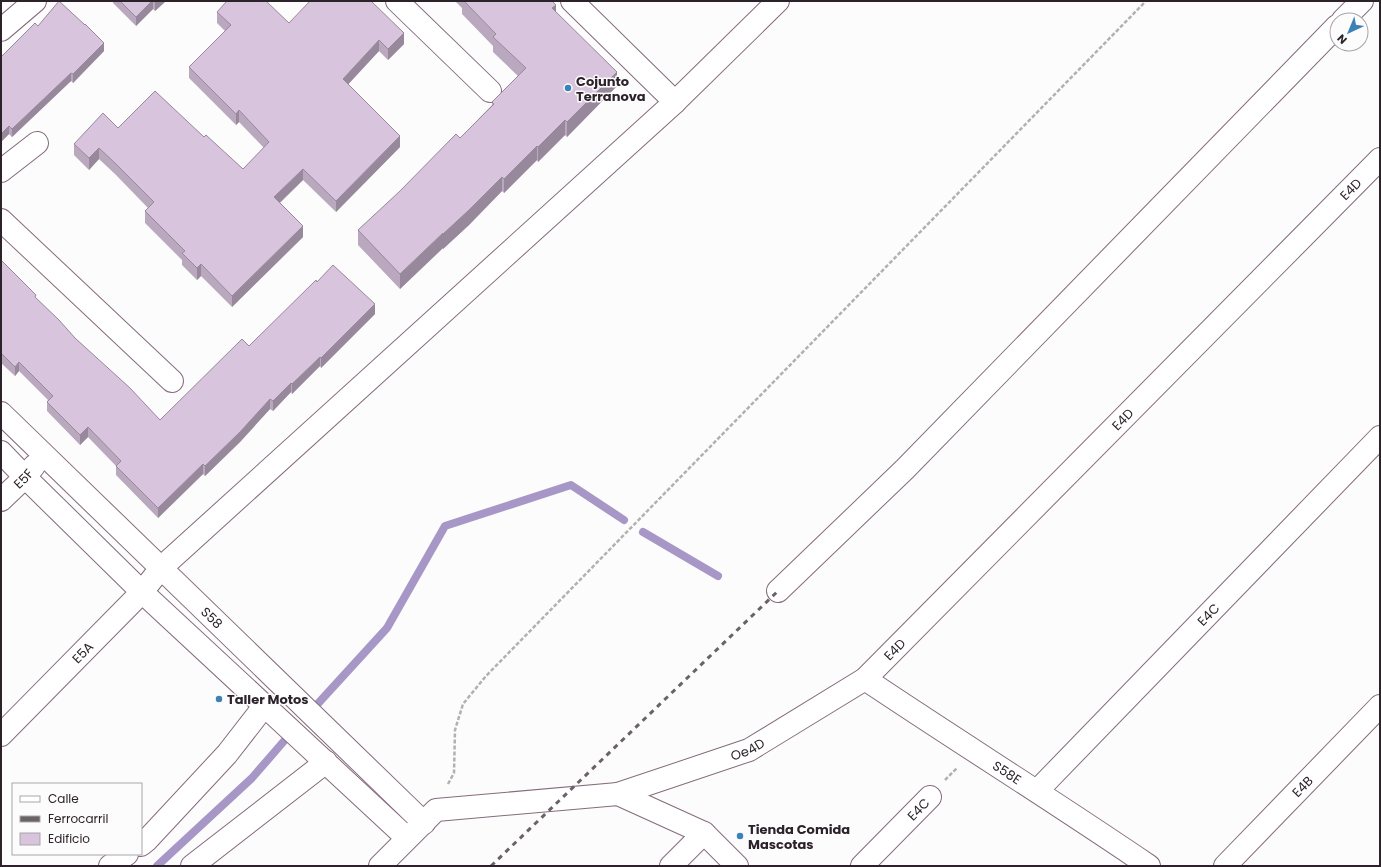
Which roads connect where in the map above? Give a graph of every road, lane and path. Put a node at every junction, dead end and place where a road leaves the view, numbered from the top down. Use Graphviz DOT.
graph roads {
  1 [pos="35,1"];
  2 [pos="397,1"];
  3 [pos="572,1"];
  4 [pos="778,1"];
  5 [pos="1146,1"];
  6 [pos="1362,1"];
  7 [pos="1351,12"];
  8 [pos="1,30"];
  9 [pos="1329,34"];
  10 [pos="490,91"];
  11 [pos="676,102"];
  12 [pos="37,143"];
  13 [pos="1380,160"];
  14 [pos="1,171"];
  15 [pos="1,220"];
  16 [pos="172,380"];
  17 [pos="1,413"];
  18 [pos="1380,437"];
  19 [pos="1,452"];
  20 [pos="44,454"];
  21 [pos="25,477"];
  22 [pos="1,500"];
  23 [pos="161,568"];
  24 [pos="778,591"];
  25 [pos="142,592"];
  26 [pos="865,680"];
  27 [pos="265,705"];
  28 [pos="1380,706"];
  29 [pos="1,735"];
  30 [pos="972,750"];
  31 [pos="326,762"];
  32 [pos="1037,791"];
  33 [pos="618,794"];
  34 [pos="930,797"];
  35 [pos="430,817"];
  36 [pos="704,833"];
  37 [pos="407,838"];
  38 [pos="142,844"];
  39 [pos="126,855"];
  40 [pos="110,866"];
  41 [pos="192,866"];
  42 [pos="380,866"];
  43 [pos="671,866"];
  44 [pos="737,866"];
  45 [pos="862,866"];
  46 [pos="1149,866"];
  47 [pos="1225,866"];
  1 -- 8 [label="street"];
  2 -- 10 [label="street"];
  3 -- 11 [label="street"];
  4 -- 11 [label="street, E5A"];
  5 -- 35 [label="path"];
  6 -- 7 [label="street"];
  9 -- 24 [label="street"];
  11 -- 23 [label="street, E5A"];
  12 -- 14 [label="street"];
  13 -- 26 [label="street, E4D"];
  15 -- 16 [label="street"];
  17 -- 20 [label="street, S58"];
  18 -- 32 [label="street, E4C"];
  19 -- 21 [label="street"];
  20 -- 21 [label="street, E5F"];
  20 -- 23 [label="street, S58"];
  21 -- 22 [label="street, E5F"];
  21 -- 25 [label="street"];
  23 -- 25 [label="street, E5A"];
  23 -- 35 [label="street, S58"];
  25 -- 27 [label="street"];
  25 -- 29 [label="street, E5A"];
  26 -- 30 [label="street, S58E"];
  26 -- 33 [label="street, Oe4D"];
  27 -- 31 [label="street"];
  27 -- 38 [label="street"];
  28 -- 47 [label="street, E4B"];
  30 -- 32 [label="street, S58E"];
  30 -- 34 [label="path, E4C"];
  31 -- 37 [label="street"];
  31 -- 41 [label="street"];
  32 -- 46 [label="street, S58E"];
  33 -- 35 [label="street, Oe4D"];
  33 -- 36 [label="street"];
  34 -- 45 [label="street, E4C"];
  35 -- 37 [label="street"];
  36 -- 43 [label="street"];
  36 -- 44 [label="street"];
  37 -- 42 [label="street"];
  39 -- 40 [label="street"];
}
